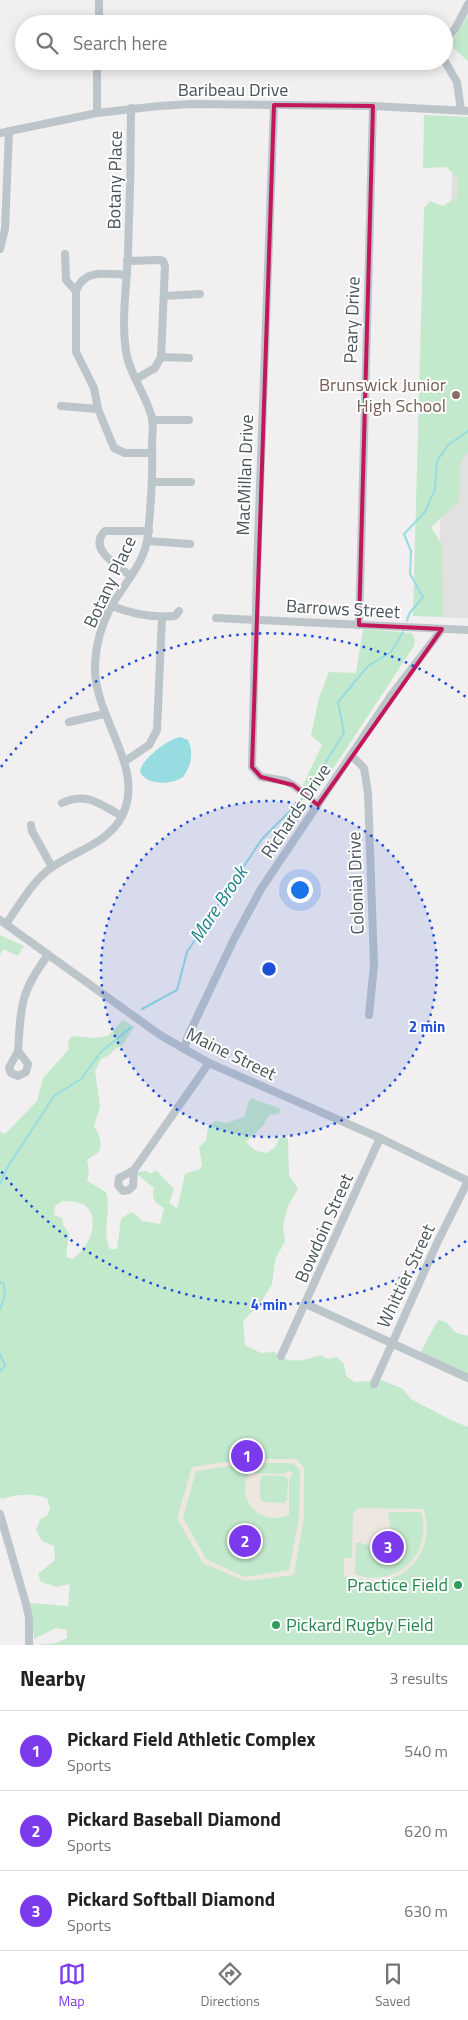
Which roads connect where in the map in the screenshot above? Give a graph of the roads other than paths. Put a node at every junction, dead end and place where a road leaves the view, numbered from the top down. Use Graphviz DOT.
graph roads {
  1 [pos="99,0"];
  2 [pos="468,4"];
  3 [pos="98,15"];
  4 [pos="453,31"];
  5 [pos="97,70"];
  6 [pos="450,70"];
  7 [pos="274,105"];
  8 [pos="373,106"];
  9 [pos="131,108"];
  10 [pos="465,110"];
  11 [pos="96,114"];
  12 [pos="9,130"];
  13 [pos="0,133"];
  14 [pos="0,249"];
  15 [pos="65,254"];
  16 [pos="128,261"];
  17 [pos="127,275"];
  18 [pos="76,290"];
  19 [pos="200,294"];
  20 [pos="164,296"];
  21 [pos="161,358"];
  22 [pos="189,358"];
  23 [pos="136,380"];
  24 [pos="61,406"];
  25 [pos="98,409"];
  26 [pos="152,420"];
  27 [pos="189,420"];
  28 [pos="152,453"];
  29 [pos="152,482"];
  30 [pos="192,482"];
  31 [pos="149,531"];
  32 [pos="148,541"];
  33 [pos="190,544"];
  34 [pos="131,576"];
  35 [pos="112,606"];
  36 [pos="179,611"];
  37 [pos="162,617"];
  38 [pos="216,618"];
  39 [pos="256,620"];
  40 [pos="358,625"];
  41 [pos="442,629"];
  42 [pos="468,630"];
  43 [pos="104,714"];
  44 [pos="69,722"];
  45 [pos="351,756"];
  46 [pos="124,762"];
  47 [pos="62,802"];
  48 [pos="318,805"];
  49 [pos="122,816"];
  50 [pos="31,825"];
  51 [pos="52,867"];
  52 [pos="3,922"];
  53 [pos="48,955"];
  54 [pos="370,1015"];
  55 [pos="184,1049"];
  56 [pos="18,1051"];
  57 [pos="209,1063"];
  58 [pos="380,1138"];
  59 [pos="134,1170"];
  60 [pos="468,1181"];
  61 [pos="306,1304"];
  62 [pos="392,1344"];
  63 [pos="281,1356"];
  64 [pos="468,1378"];
  65 [pos="374,1384"];
  66 [pos="1,1518"];
  67 [pos="28,1645"];
  1 -- 3 [label="street"];
  2 -- 4 [label="street"];
  5 -- 11 [label="street"];
  6 -- 10 [label="street"];
  7 -- 8 [label="street, Baribeau Drive"];
  7 -- 9 [label="street, Baribeau Drive"];
  7 -- 39 [label="street, MacMillan Drive"];
  8 -- 10 [label="street, Baribeau Drive"];
  8 -- 40 [label="street, Peary Drive"];
  9 -- 11 [label="street, Baribeau Drive"];
  9 -- 16 [label="street, Botany Place"];
  11 -- 12 [label="street, Baribeau Drive"];
  12 -- 13 [label="street, Baribeau Drive"];
  12 -- 14 [label="street"];
  15 -- 18 [label="street"];
  16 -- 17 [label="street, Botany Place"];
  16 -- 20 [label="street"];
  17 -- 18 [label="street"];
  17 -- 23 [label="street, Botany Place"];
  18 -- 25 [label="street"];
  19 -- 20 [label="street"];
  20 -- 21 [label="street"];
  21 -- 22 [label="street"];
  21 -- 23 [label="street"];
  23 -- 26 [label="street, Botany Place"];
  24 -- 25 [label="street"];
  25 -- 28 [label="street"];
  26 -- 27 [label="street"];
  26 -- 28 [label="street, Botany Place"];
  28 -- 29 [label="street, Botany Place"];
  29 -- 30 [label="street"];
  29 -- 31 [label="street, Botany Place"];
  31 -- 32 [label="street, Botany Place"];
  31 -- 34 [label="street"];
  32 -- 33 [label="street"];
  32 -- 34 [label="street, Botany Place"];
  34 -- 35 [label="street, Botany Place"];
  35 -- 37 [label="street"];
  35 -- 43 [label="street, Botany Place"];
  36 -- 37 [label="street"];
  37 -- 46 [label="street"];
  38 -- 39 [label="street, Barrows Street"];
  39 -- 40 [label="street, Barrows Street"];
  39 -- 48 [label="street, MacMillan Drive"];
  40 -- 41 [label="street, Barrows Street"];
  41 -- 42 [label="street, Barrows Street"];
  41 -- 45 [label="street, Richards Drive"];
  43 -- 44 [label="street"];
  43 -- 46 [label="street, Botany Place"];
  45 -- 48 [label="street, Richards Drive"];
  45 -- 54 [label="street, Colonial Drive"];
  46 -- 49 [label="street, Botany Place"];
  47 -- 49 [label="street"];
  48 -- 55 [label="street, Richards Drive"];
  49 -- 51 [label="street, Botany Place"];
  50 -- 51 [label="street"];
  51 -- 52 [label="street, Botany Place"];
  52 -- 53 [label="street, Maine Street"];
  53 -- 55 [label="street, Maine Street"];
  53 -- 56 [label="street"];
  55 -- 57 [label="street, Maine Street"];
  57 -- 58 [label="street, Maine Street"];
  57 -- 59 [label="street"];
  58 -- 60 [label="street, Maine Street"];
  58 -- 61 [label="street, Bowdoin Street"];
  60 -- 62 [label="street, Whittier Street"];
  61 -- 62 [label="street"];
  61 -- 63 [label="street, Bowdoin Street"];
  62 -- 64 [label="street"];
  62 -- 65 [label="street, Whittier Street"];
  66 -- 67 [label="street"];
}
